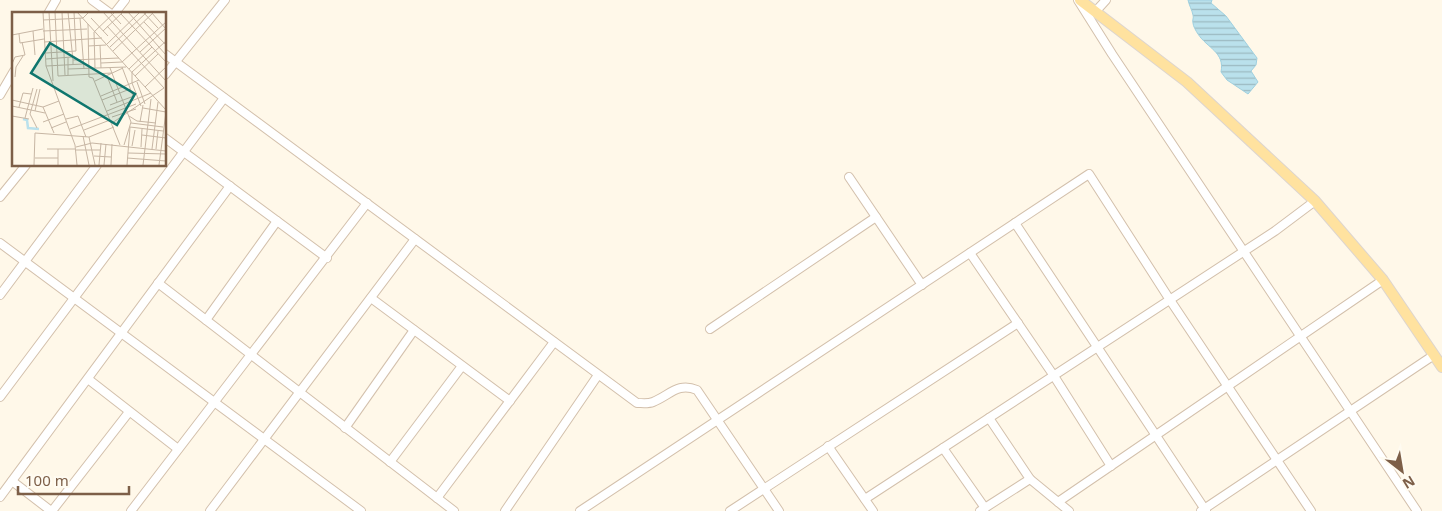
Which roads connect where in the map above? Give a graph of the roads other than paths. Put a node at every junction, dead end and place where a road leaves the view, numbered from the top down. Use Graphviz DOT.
graph roads {
  1 [pos="56,0"];
  2 [pos="92,0"];
  3 [pos="125,0"];
  4 [pos="224,0"];
  5 [pos="1079,0"];
  6 [pos="1106,0"];
  7 [pos="49,12"];
  8 [pos="109,12"];
  9 [pos="114,12"];
  10 [pos="1096,12"];
  11 [pos="166,55"];
  12 [pos="176,62"];
  13 [pos="12,74"];
  14 [pos="166,74"];
  15 [pos="0,94"];
  16 [pos="224,98"];
  17 [pos="166,139"];
  18 [pos="184,153"];
  19 [pos="25,166"];
  20 [pos="96,166"];
  21 [pos="849,177"];
  22 [pos="230,186"];
  23 [pos="0,197"];
  24 [pos="1315,201"];
  25 [pos="367,203"];
  26 [pos="876,217"];
  27 [pos="277,221"];
  28 [pos="1015,223"];
  29 [pos="415,239"];
  30 [pos="0,244"];
  31 [pos="1244,252"];
  32 [pos="970,253"];
  33 [pos="327,258"];
  34 [pos="25,262"];
  35 [pos="1383,280"];
  36 [pos="158,283"];
  37 [pos="922,285"];
  38 [pos="0,295"];
  39 [pos="74,298"];
  40 [pos="371,298"];
  41 [pos="1170,300"];
  42 [pos="206,320"];
  43 [pos="1018,323"];
  44 [pos="710,329"];
  45 [pos="414,330"];
  46 [pos="121,333"];
  47 [pos="1301,336"];
  48 [pos="554,342"];
  49 [pos="1097,348"];
  50 [pos="250,354"];
  51 [pos="1434,355"];
  52 [pos="462,366"];
  53 [pos="1442,367"];
  54 [pos="598,375"];
  55 [pos="1054,376"];
  56 [pos="88,379"];
  57 [pos="1228,386"];
  58 [pos="300,392"];
  59 [pos="0,397"];
  60 [pos="510,401"];
  61 [pos="214,402"];
  62 [pos="1351,411"];
  63 [pos="129,412"];
  64 [pos="989,418"];
  65 [pos="718,420"];
  66 [pos="345,428"];
  67 [pos="1156,435"];
  68 [pos="264,439"];
  69 [pos="828,446"];
  70 [pos="943,448"];
  71 [pos="178,450"];
  72 [pos="1278,460"];
  73 [pos="390,462"];
  74 [pos="1111,466"];
  75 [pos="1030,479"];
  76 [pos="12,481"];
  77 [pos="764,488"];
  78 [pos="0,497"];
  79 [pos="437,498"];
  80 [pos="865,499"];
  81 [pos="1058,502"];
  82 [pos="982,509"];
  83 [pos="1204,510"];
  84 [pos="52,511"];
  85 [pos="131,511"];
  86 [pos="210,511"];
  87 [pos="362,511"];
  88 [pos="454,511"];
  89 [pos="506,511"];
  90 [pos="580,511"];
  91 [pos="730,511"];
  92 [pos="779,511"];
  93 [pos="873,511"];
  94 [pos="1069,511"];
  95 [pos="1312,511"];
  96 [pos="1418,511"];
  1 -- 7 [label="street"];
  2 -- 8 [label="street"];
  3 -- 9 [label="street"];
  4 -- 12 [label="street"];
  5 -- 10 [label="main road"];
  5 -- 31 [label="street"];
  6 -- 10 [label="street"];
  10 -- 24 [label="main road"];
  11 -- 12 [label="street"];
  12 -- 14 [label="street"];
  12 -- 16 [label="street"];
  13 -- 15 [label="street"];
  16 -- 18 [label="street"];
  16 -- 25 [label="street"];
  17 -- 18 [label="street"];
  18 -- 22 [label="street"];
  18 -- 39 [label="street"];
  19 -- 23 [label="street"];
  20 -- 34 [label="street"];
  21 -- 26 [label="street"];
  22 -- 27 [label="street"];
  22 -- 36 [label="street"];
  24 -- 31 [label="street"];
  24 -- 35 [label="main road"];
  25 -- 29 [label="street"];
  25 -- 33 [label="street"];
  26 -- 37 [label="street"];
  26 -- 44 [label="street"];
  27 -- 33 [label="street"];
  27 -- 42 [label="street"];
  28 -- 32 [label="street"];
  28 -- 41 [label="street"];
  28 -- 49 [label="street"];
  29 -- 40 [label="street"];
  29 -- 48 [label="street"];
  30 -- 34 [label="street"];
  31 -- 41 [label="street"];
  31 -- 47 [label="street"];
  32 -- 37 [label="street"];
  32 -- 43 [label="street"];
  33 -- 50 [label="street"];
  34 -- 38 [label="street"];
  34 -- 39 [label="street"];
  35 -- 47 [label="street"];
  35 -- 51 [label="main road"];
  36 -- 42 [label="street"];
  36 -- 46 [label="street"];
  37 -- 65 [label="street"];
  39 -- 46 [label="street"];
  39 -- 59 [label="street"];
  40 -- 45 [label="street"];
  40 -- 58 [label="street"];
  41 -- 49 [label="street"];
  41 -- 57 [label="street"];
  42 -- 50 [label="street"];
  43 -- 55 [label="street"];
  43 -- 69 [label="street"];
  45 -- 52 [label="street"];
  45 -- 66 [label="street"];
  46 -- 56 [label="street"];
  46 -- 61 [label="street"];
  47 -- 57 [label="street"];
  47 -- 62 [label="street"];
  48 -- 54 [label="street"];
  48 -- 60 [label="street"];
  49 -- 55 [label="street"];
  49 -- 67 [label="street"];
  50 -- 58 [label="street"];
  50 -- 61 [label="street"];
  51 -- 53 [label="main road"];
  51 -- 62 [label="street"];
  52 -- 60 [label="street"];
  52 -- 73 [label="street"];
  54 -- 65 [label="street"];
  54 -- 89 [label="street"];
  55 -- 64 [label="street"];
  55 -- 74 [label="street"];
  56 -- 63 [label="street"];
  56 -- 76 [label="street"];
  57 -- 67 [label="street"];
  57 -- 72 [label="street"];
  58 -- 66 [label="street"];
  58 -- 68 [label="street"];
  60 -- 79 [label="street"];
  61 -- 68 [label="street"];
  61 -- 71 [label="street"];
  62 -- 72 [label="street"];
  62 -- 96 [label="street"];
  63 -- 71 [label="street"];
  63 -- 84 [label="street"];
  64 -- 70 [label="street"];
  64 -- 75 [label="street"];
  65 -- 77 [label="street"];
  65 -- 90 [label="street"];
  66 -- 73 [label="street"];
  67 -- 74 [label="street"];
  67 -- 83 [label="street"];
  68 -- 86 [label="street"];
  68 -- 87 [label="street"];
  69 -- 77 [label="street"];
  69 -- 80 [label="street"];
  70 -- 80 [label="street"];
  70 -- 82 [label="street"];
  71 -- 85 [label="street"];
  72 -- 83 [label="street"];
  72 -- 95 [label="street"];
  73 -- 79 [label="street"];
  74 -- 81 [label="street"];
  75 -- 81 [label="street"];
  75 -- 82 [label="street"];
  76 -- 78 [label="street"];
  76 -- 84 [label="street"];
  77 -- 91 [label="street"];
  77 -- 92 [label="street"];
  79 -- 88 [label="street"];
  80 -- 93 [label="street"];
  81 -- 94 [label="street"];
}
